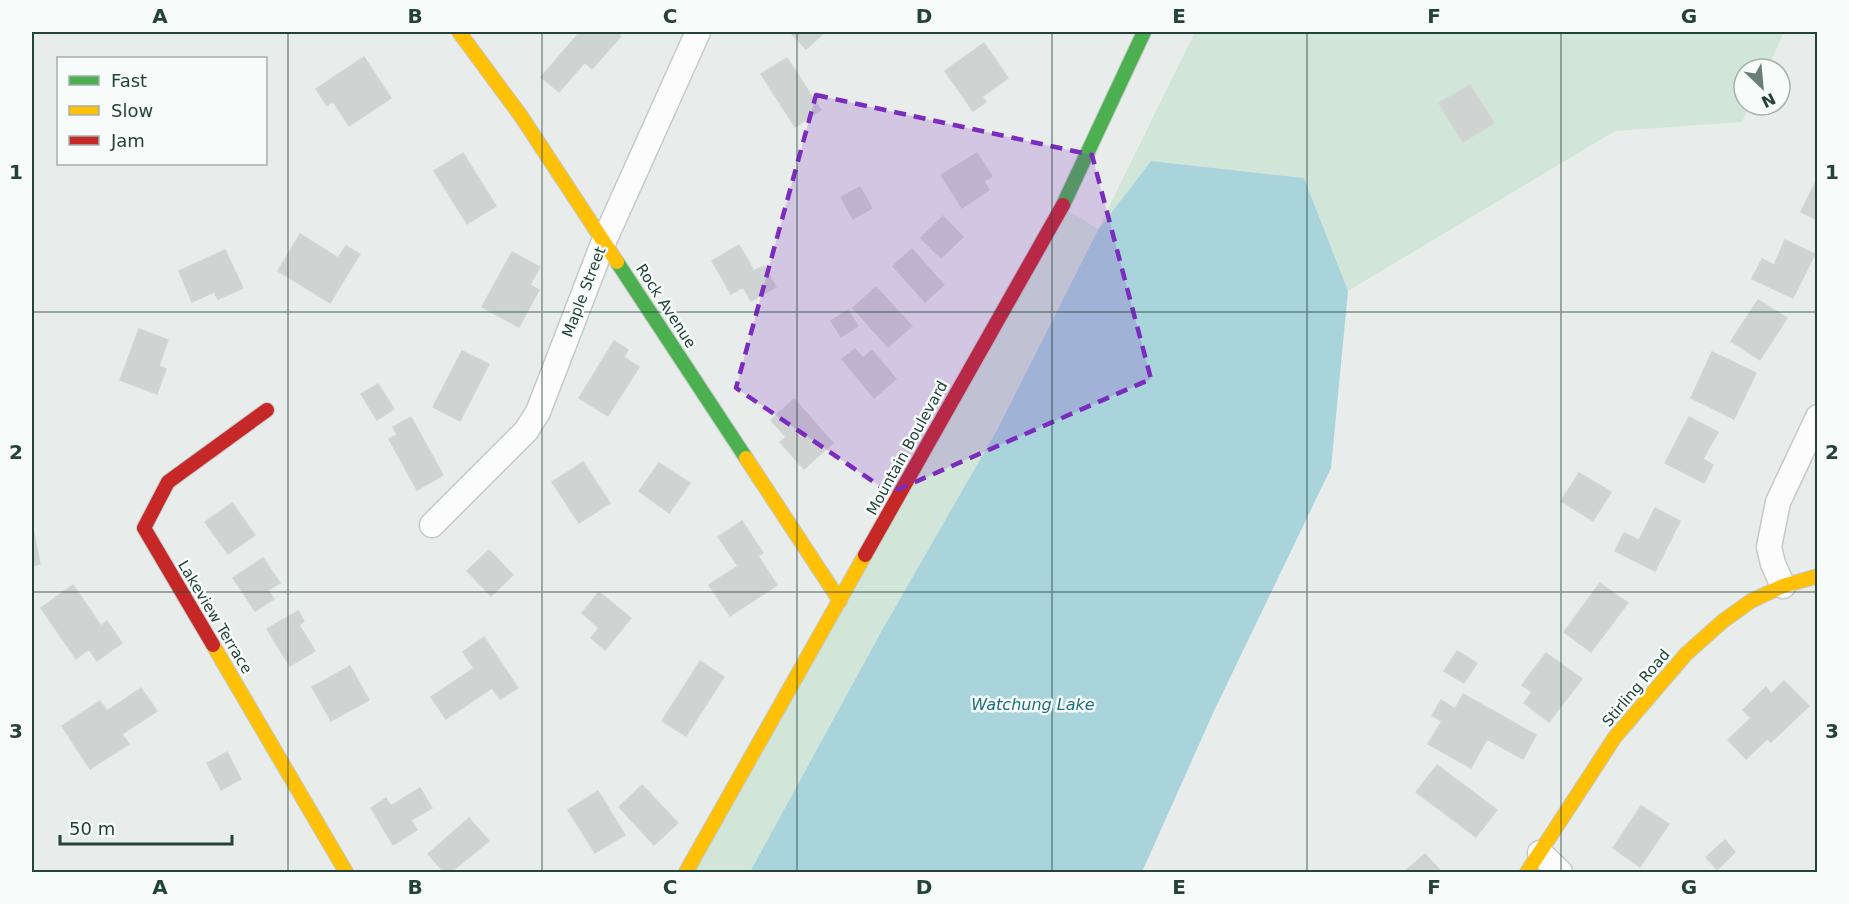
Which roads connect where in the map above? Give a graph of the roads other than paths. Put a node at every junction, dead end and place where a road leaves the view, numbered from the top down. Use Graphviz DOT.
graph roads {
  1 [pos="459,32"];
  2 [pos="698,32"];
  3 [pos="1144,32"];
  4 [pos="604,241"];
  5 [pos="267,410"];
  6 [pos="1818,417"];
  7 [pos="432,525"];
  8 [pos="1818,576"];
  9 [pos="1783,586"];
  10 [pos="840,601"];
  11 [pos="1533,863"];
  12 [pos="346,873"];
  13 [pos="686,873"];
  14 [pos="1560,873"];
  1 -- 4 [label="street, Rock Avenue"];
  2 -- 4 [label="street, Maple Street"];
  3 -- 10 [label="street, Mountain Boulevard"];
  4 -- 7 [label="street, Maple Street"];
  4 -- 10 [label="street, Rock Avenue"];
  5 -- 12 [label="street, Lakeview Terrace"];
  6 -- 9 [label="street"];
  8 -- 9 [label="street, Stirling Road"];
  9 -- 11 [label="street, Stirling Road"];
  10 -- 13 [label="street, Mountain Boulevard"];
  11 -- 14 [label="street"];
}
